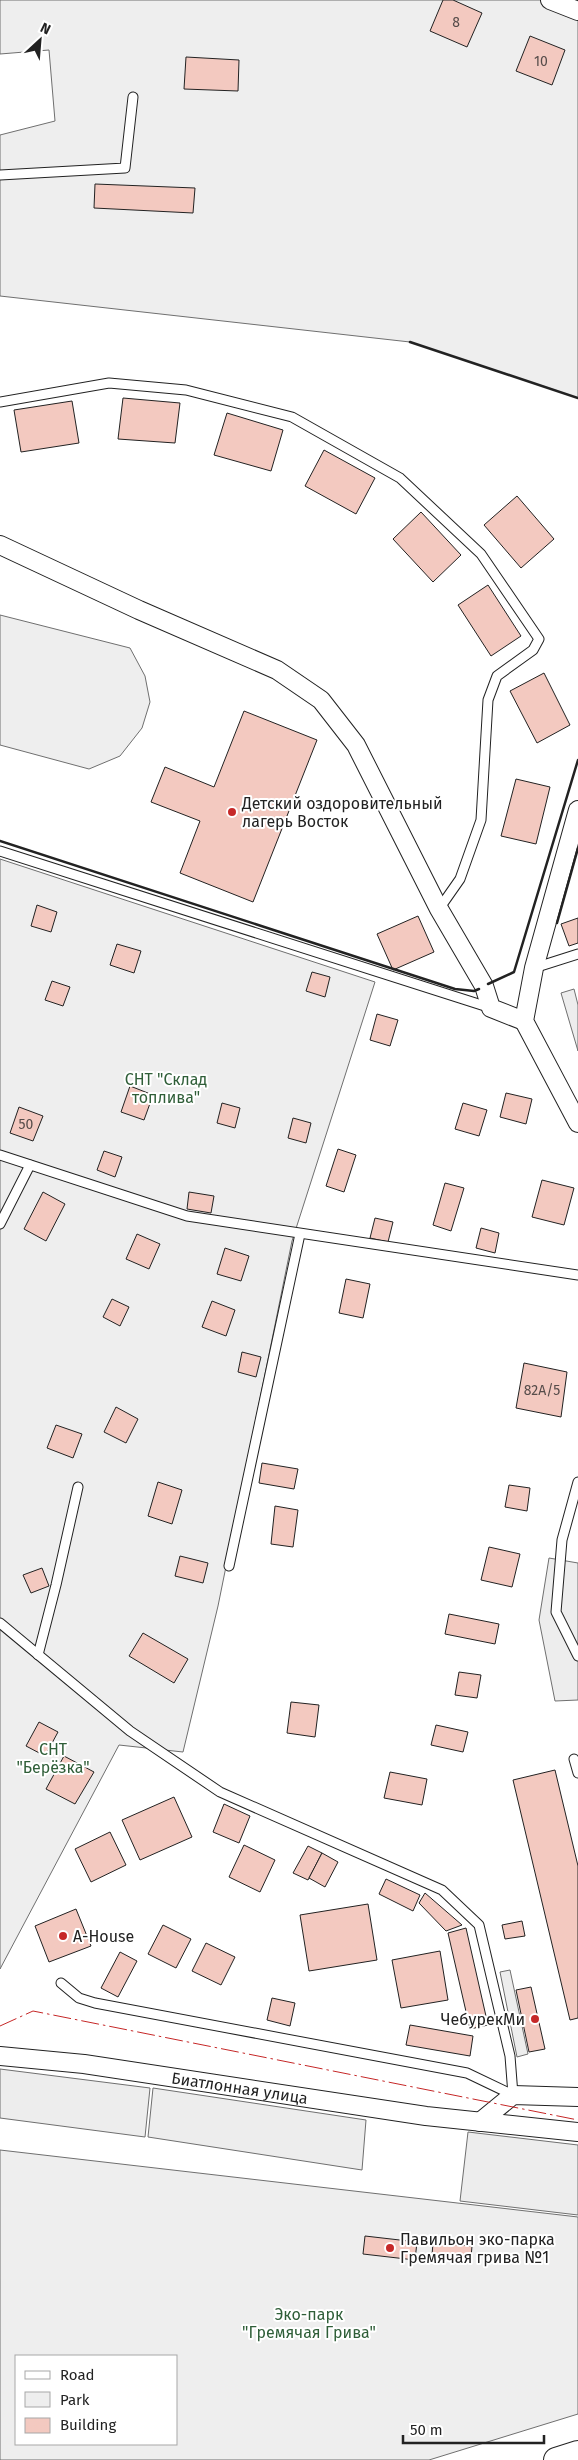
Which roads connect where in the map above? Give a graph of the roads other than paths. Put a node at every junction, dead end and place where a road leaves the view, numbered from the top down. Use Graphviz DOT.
graph roads {
  1 [pos="550,0"];
  2 [pos="578,10"];
  3 [pos="133,97"];
  4 [pos="0,175"];
  5 [pos="0,402"];
  6 [pos="0,545"];
  7 [pos="578,810"];
  8 [pos="0,851"];
  9 [pos="439,909"];
  10 [pos="578,954"];
  11 [pos="534,968"];
  12 [pos="491,1008"];
  13 [pos="524,1021"];
  14 [pos="578,1123"];
  15 [pos="0,1155"];
  16 [pos="30,1165"];
  17 [pos="0,1224"];
  18 [pos="300,1234"];
  19 [pos="578,1275"];
  20 [pos="578,1482"];
  21 [pos="78,1487"];
  22 [pos="229,1566"];
  23 [pos="0,1623"];
  24 [pos="38,1655"];
  25 [pos="578,1656"];
  26 [pos="574,1759"];
  27 [pos="578,1773"];
  28 [pos="61,1983"];
  29 [pos="0,2056"];
  30 [pos="513,2095"];
  31 [pos="578,2097"];
  32 [pos="480,2122"];
  33 [pos="578,2132"];
  34 [pos="578,2453"];
  35 [pos="556,2460"];
  1 -- 2 [label="street"];
  3 -- 4 [label="lane"];
  5 -- 9 [label="lane"];
  6 -- 9 [label="street"];
  7 -- 11 [label="street"];
  8 -- 12 [label="lane"];
  9 -- 12 [label="street"];
  10 -- 11 [label="lane"];
  11 -- 13 [label="street"];
  12 -- 13 [label="street"];
  13 -- 14 [label="street"];
  15 -- 16 [label="lane"];
  16 -- 17 [label="lane"];
  16 -- 18 [label="lane"];
  18 -- 19 [label="lane"];
  18 -- 22 [label="lane"];
  20 -- 25 [label="lane"];
  21 -- 24 [label="lane"];
  23 -- 24 [label="lane"];
  24 -- 30 [label="lane"];
  26 -- 27 [label="lane"];
  28 -- 30 [label="lane"];
  29 -- 32 [label="street, Биатлонная улица"];
  30 -- 31 [label="street"];
  30 -- 32 [label="street"];
  32 -- 33 [label="street, Биатлонная улица"];
  34 -- 35 [label="main road"];
}
